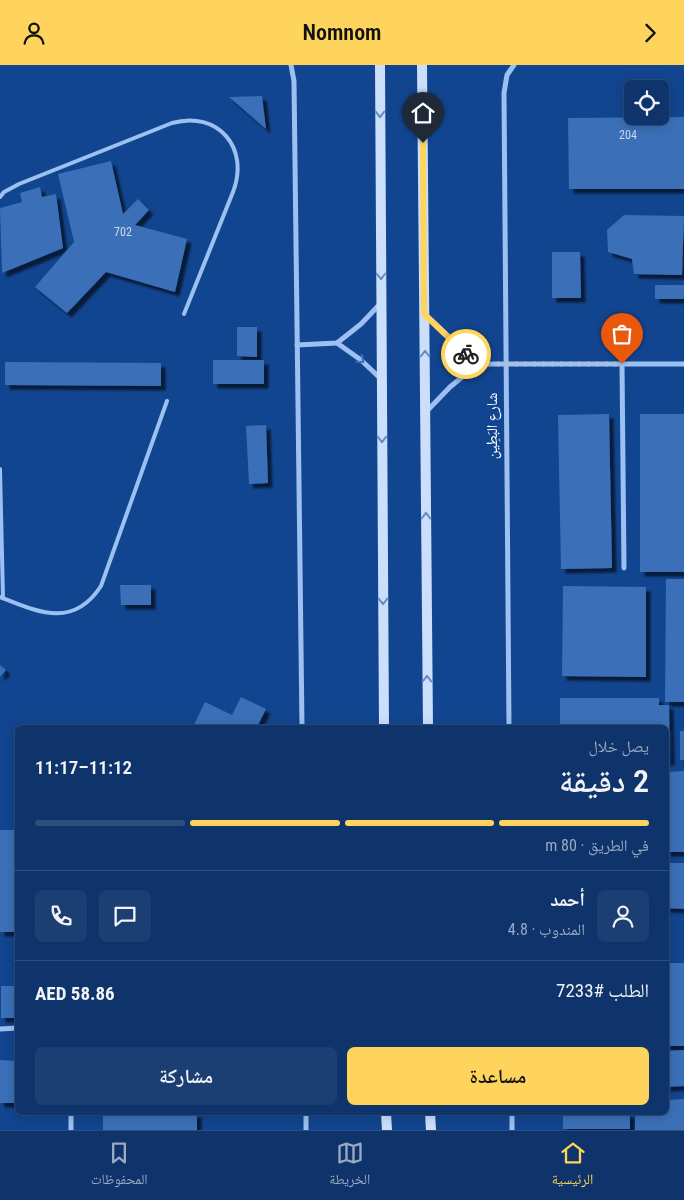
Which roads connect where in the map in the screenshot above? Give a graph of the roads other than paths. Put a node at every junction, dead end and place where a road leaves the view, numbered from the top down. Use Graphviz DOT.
graph roads {
  1 [pos="291,65"];
  2 [pos="380,65"];
  3 [pos="422,66"];
  4 [pos="513,66"];
  5 [pos="0,197"];
  6 [pos="382,301"];
  7 [pos="184,314"];
  8 [pos="424,314"];
  9 [pos="337,343"];
  10 [pos="297,345"];
  11 [pos="478,364"];
  12 [pos="506,364"];
  13 [pos="622,364"];
  14 [pos="684,364"];
  15 [pos="382,380"];
  16 [pos="167,401"];
  17 [pos="425,413"];
  18 [pos="0,469"];
  19 [pos="624,568"];
  20 [pos="2,598"];
  21 [pos="302,725"];
  22 [pos="384,725"];
  23 [pos="428,725"];
  24 [pos="509,725"];
  25 [pos="15,1028"];
  26 [pos="0,1029"];
  27 [pos="71,1115"];
  28 [pos="306,1115"];
  29 [pos="386,1115"];
  30 [pos="430,1115"];
  31 [pos="512,1115"];
  32 [pos="71,1130"];
  33 [pos="306,1130"];
  34 [pos="387,1130"];
  35 [pos="430,1130"];
  36 [pos="512,1130"];
  1 -- 10 [label="street"];
  2 -- 6 [label="main road, one-way"];
  3 -- 8 [label="main road"];
  4 -- 12 [label="street, شارع البَطِين"];
  5 -- 7 [label="lane"];
  6 -- 9 [label="street"];
  6 -- 15 [label="main road"];
  8 -- 11 [label="street"];
  17 -- 8 [label="main road, one-way"];
  9 -- 10 [label="street"];
  9 -- 15 [label="street, one-way"];
  10 -- 21 [label="street"];
  11 -- 12 [label="street"];
  11 -- 17 [label="street"];
  12 -- 13 [label="street"];
  12 -- 24 [label="street, شارع البَطِين"];
  13 -- 14 [label="street"];
  13 -- 19 [label="street"];
  15 -- 22 [label="main road, one-way"];
  16 -- 20 [label="lane"];
  23 -- 17 [label="main road, one-way"];
  18 -- 20 [label="lane"];
  25 -- 26 [label="street"];
  27 -- 32 [label="street"];
  28 -- 33 [label="street"];
  29 -- 34 [label="main road"];
  30 -- 35 [label="main road"];
  31 -- 36 [label="street"];
}
